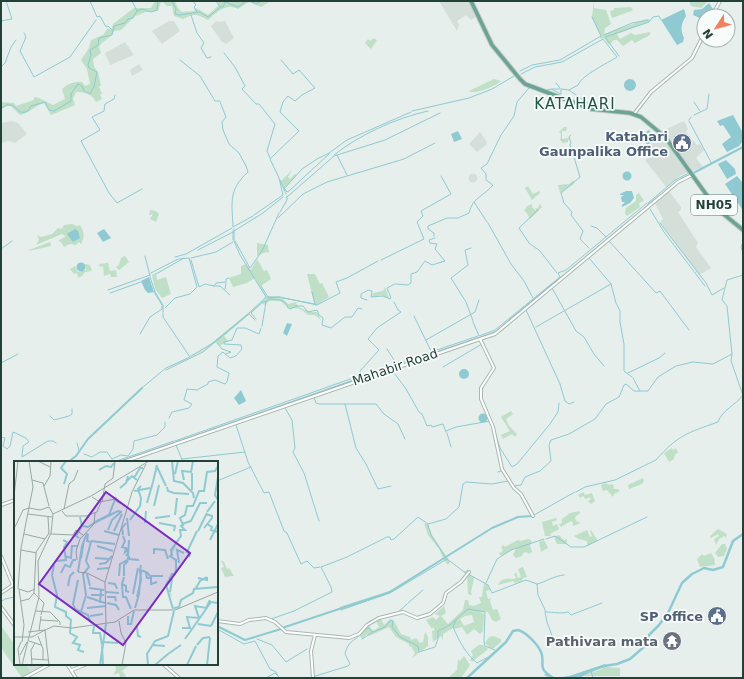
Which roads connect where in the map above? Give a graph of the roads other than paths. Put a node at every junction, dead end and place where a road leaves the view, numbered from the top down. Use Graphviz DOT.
graph roads {
  1 [pos="471,1"];
  2 [pos="697,48"];
  3 [pos="634,114"];
  4 [pos="691,174"];
  5 [pos="743,230"];
  6 [pos="480,339"];
  7 [pos="126,461"];
  8 [pos="14,500"];
  9 [pos="1,505"];
  10 [pos="533,516"];
  11 [pos="1,556"];
  12 [pos="469,572"];
  13 [pos="1,593"];
  14 [pos="1,607"];
  15 [pos="218,621"];
  16 [pos="14,625"];
  17 [pos="315,635"];
  18 [pos="48,665"];
  19 [pos="68,665"];
  20 [pos="84,665"];
  21 [pos="164,665"];
  22 [pos="72,670"];
  23 [pos="313,677"];
  24 [pos="24,678"];
  25 [pos="76,678"];
  26 [pos="179,678"];
  1 -- 3 [label="main road, NH05"];
  2 -- 3 [label="street"];
  3 -- 4 [label="main road, NH05"];
  4 -- 5 [label="main road, NH05"];
  4 -- 6 [label="street, Mahabir Road"];
  6 -- 7 [label="street, Mahabir Road"];
  6 -- 10 [label="street"];
  8 -- 9 [label="street"];
  11 -- 13 [label="street"];
  12 -- 17 [label="street"];
  14 -- 16 [label="street"];
  15 -- 17 [label="street"];
  17 -- 23 [label="street"];
  18 -- 24 [label="street"];
  19 -- 22 [label="street"];
  20 -- 22 [label="street"];
  21 -- 26 [label="street"];
  22 -- 25 [label="street"];
}
